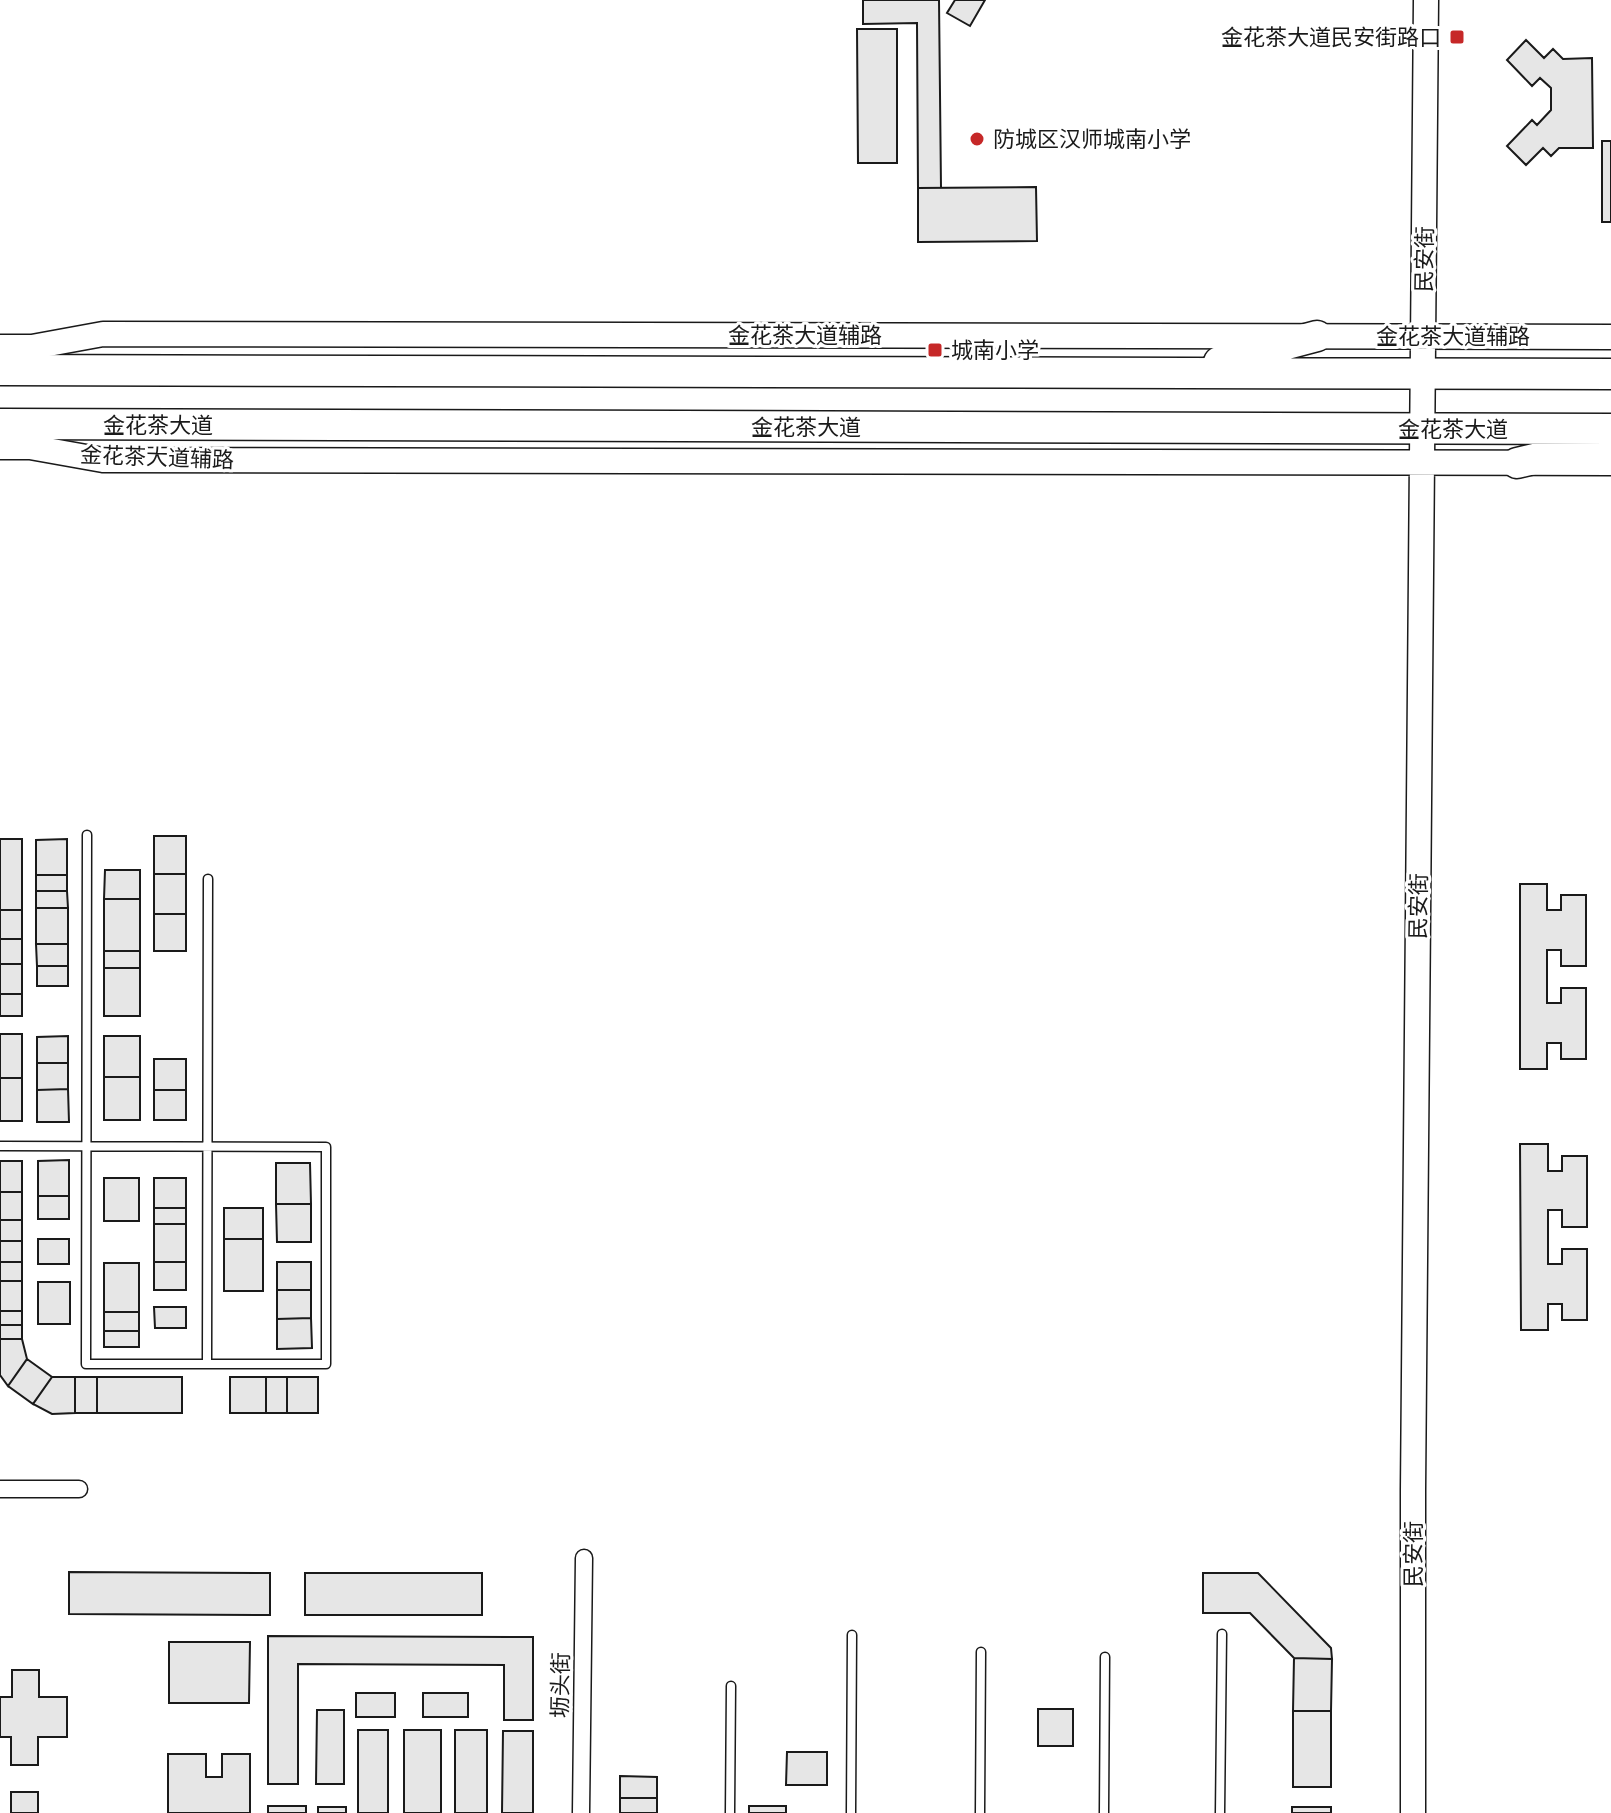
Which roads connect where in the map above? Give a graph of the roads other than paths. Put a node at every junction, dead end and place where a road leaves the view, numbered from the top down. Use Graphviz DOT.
graph roads {
  1 [pos="1426,0"];
  2 [pos="0,334"];
  3 [pos="1317,336"];
  4 [pos="1423,336"];
  5 [pos="1611,337"];
  6 [pos="0,347"];
  7 [pos="32,347"];
  8 [pos="0,370"];
  9 [pos="90,370"];
  10 [pos="1177,373"];
  11 [pos="1423,373"];
  12 [pos="1611,374"];
  13 [pos="0,424"];
  14 [pos="90,425"];
  15 [pos="1423,429"];
  16 [pos="1611,429"];
  17 [pos="1611,440"];
  18 [pos="15,447"];
  19 [pos="0,460"];
  20 [pos="1422,462"];
  21 [pos="1517,463"];
  22 [pos="1611,463"];
  23 [pos="87,835"];
  24 [pos="208,879"];
  25 [pos="0,1146"];
  26 [pos="87,1146"];
  27 [pos="208,1146"];
  28 [pos="207,1364"];
  29 [pos="0,1489"];
  30 [pos="79,1489"];
  31 [pos="584,1558"];
  32 [pos="1222,1634"];
  33 [pos="852,1635"];
  34 [pos="981,1652"];
  35 [pos="1105,1657"];
  36 [pos="731,1686"];
  37 [pos="581,1813"];
  38 [pos="730,1813"];
  39 [pos="851,1813"];
  40 [pos="980,1813"];
  41 [pos="1104,1813"];
  42 [pos="1220,1813"];
  43 [pos="1413,1813"];
  1 -- 4 [label="street, 民安街"];
  2 -- 7 [label="street"];
  3 -- 4 [label="street, 金花茶大道辅路"];
  3 -- 7 [label="street, 金花茶大道辅路"];
  3 -- 10 [label="highway"];
  4 -- 5 [label="street, 金花茶大道辅路"];
  4 -- 11 [label="street, 民安街"];
  6 -- 7 [label="street, 金花茶大道辅路"];
  7 -- 9 [label="highway"];
  8 -- 9 [label="highway"];
  9 -- 10 [label="highway"];
  10 -- 11 [label="highway"];
  11 -- 12 [label="highway"];
  11 -- 15 [label="street, 民安街"];
  13 -- 14 [label="highway, 金花茶大道"];
  14 -- 15 [label="highway, 金花茶大道"];
  14 -- 18 [label="highway"];
  15 -- 16 [label="highway, 金花茶大道"];
  15 -- 20 [label="street, 民安街"];
  17 -- 21 [label="highway"];
  18 -- 19 [label="street"];
  18 -- 20 [label="street, 金花茶大道辅路"];
  20 -- 21 [label="street, 金花茶大道辅路"];
  20 -- 43 [label="street, 民安街"];
  21 -- 22 [label="street, 金花茶大道辅路"];
  23 -- 26 [label="lane"];
  24 -- 27 [label="lane"];
  25 -- 26 [label="lane"];
  26 -- 27 [label="lane"];
  26 -- 28 [label="lane"];
  27 -- 28 [label="lane"];
  27 -- 28 [label="lane"];
  29 -- 30 [label="street"];
  31 -- 37 [label="street, 坜头街"];
  32 -- 42 [label="lane"];
  33 -- 39 [label="lane"];
  34 -- 40 [label="lane"];
  35 -- 41 [label="lane"];
  36 -- 38 [label="lane"];
}
